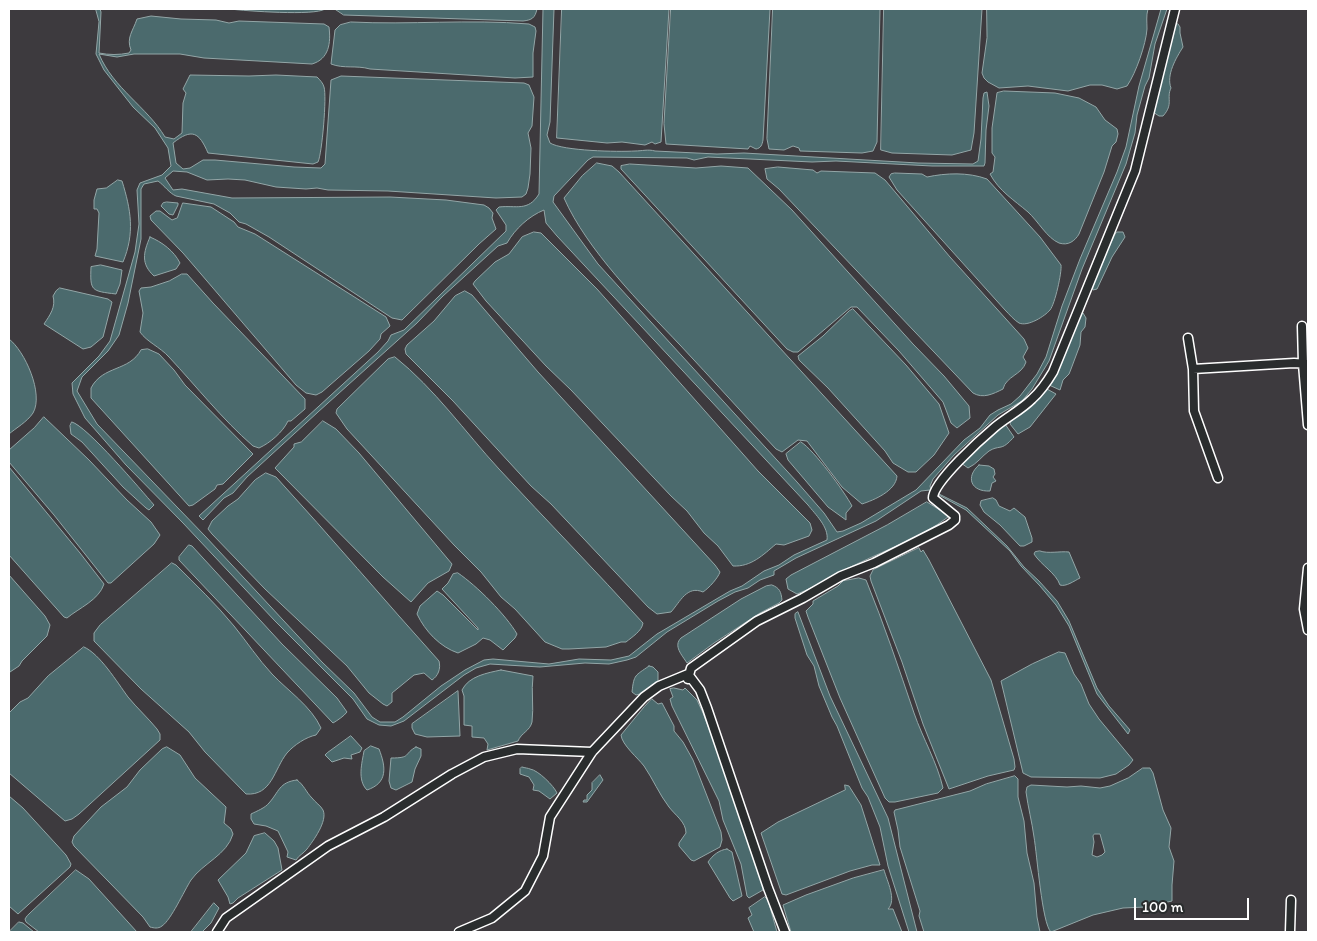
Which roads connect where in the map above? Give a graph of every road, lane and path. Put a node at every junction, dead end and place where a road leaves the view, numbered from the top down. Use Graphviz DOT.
graph roads {
  1 [pos="1175,9"];
  2 [pos="1302,326"];
  3 [pos="1188,338"];
  4 [pos="1305,364"];
  5 [pos="1193,368"];
  6 [pos="1308,425"];
  7 [pos="1218,478"];
  8 [pos="1308,568"];
  9 [pos="1308,630"];
  10 [pos="688,677"];
  11 [pos="592,752"];
  12 [pos="1291,900"];
  13 [pos="217,932"];
  14 [pos="460,932"];
  15 [pos="785,932"];
  16 [pos="1290,932"];
  1 -- 10 [label="street"];
  2 -- 4 [label="street"];
  3 -- 5 [label="street"];
  4 -- 5 [label="street"];
  4 -- 6 [label="street"];
  5 -- 7 [label="street"];
  8 -- 9 [label="street"];
  10 -- 11 [label="street"];
  10 -- 15 [label="street"];
  11 -- 13 [label="street"];
  11 -- 14 [label="street"];
  12 -- 16 [label="street"];
}
